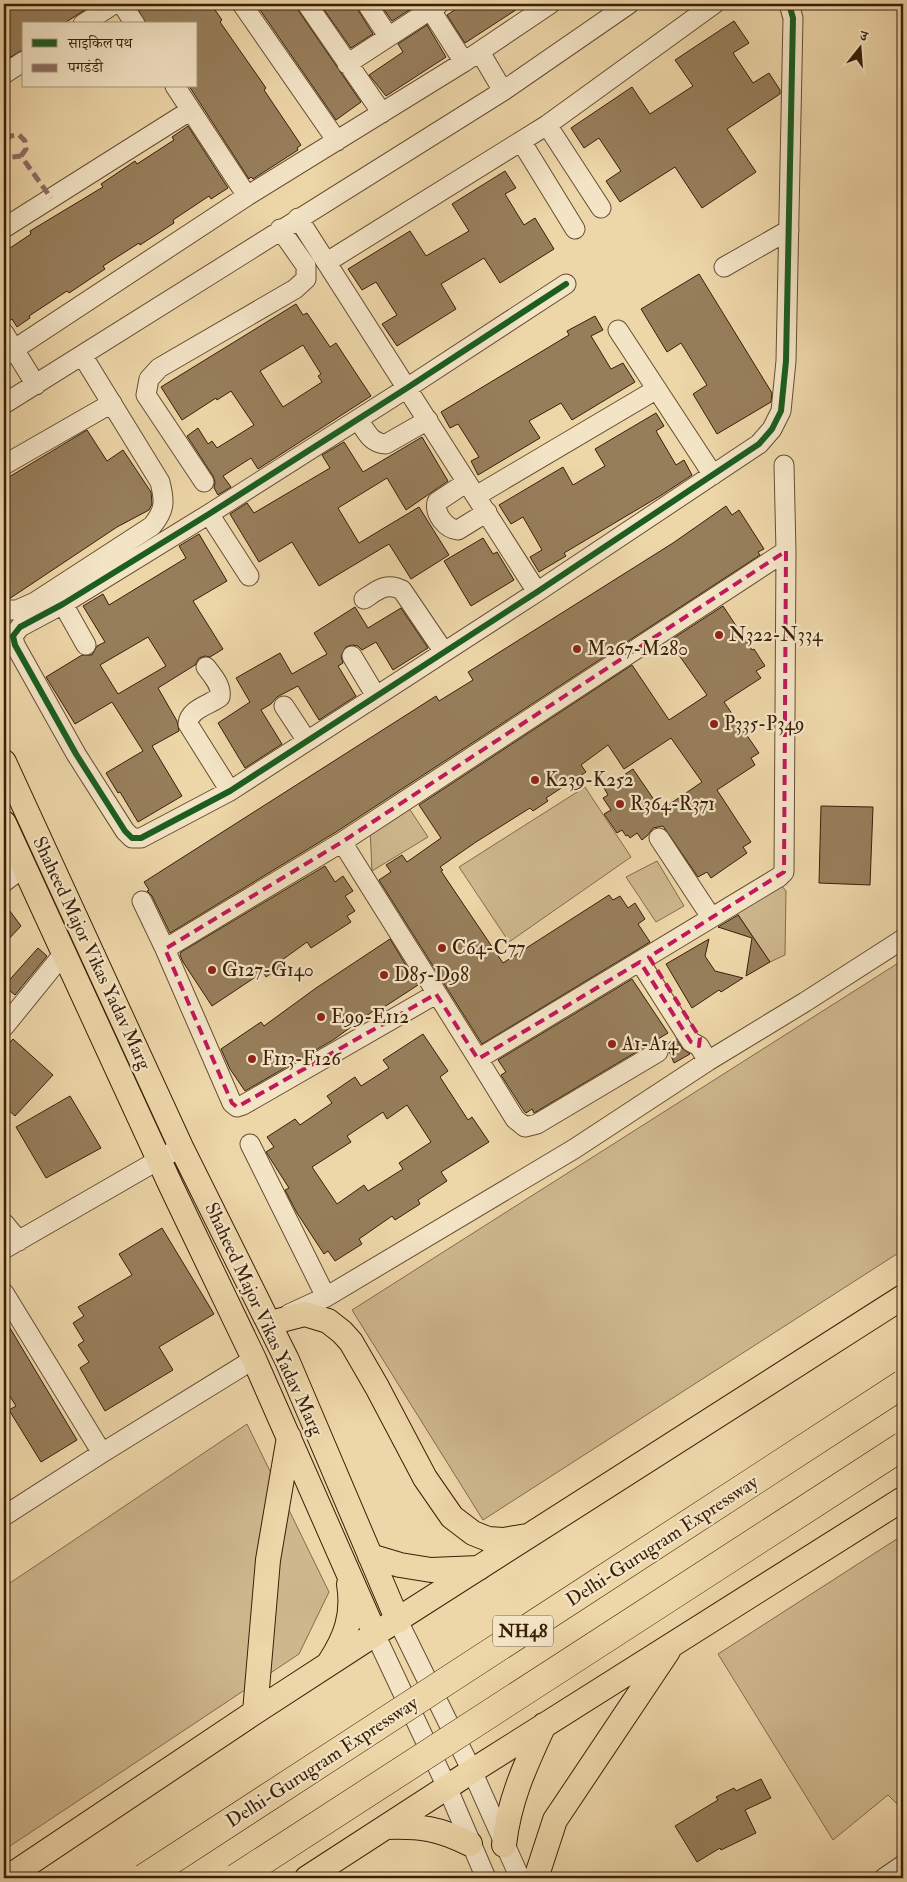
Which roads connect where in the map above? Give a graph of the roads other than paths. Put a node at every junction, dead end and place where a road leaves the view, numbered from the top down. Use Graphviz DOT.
graph roads {
  1 [pos="114,4"];
  2 [pos="122,4"];
  3 [pos="242,4"];
  4 [pos="307,4"];
  5 [pos="367,4"];
  6 [pos="550,4"];
  7 [pos="629,4"];
  8 [pos="714,4"];
  9 [pos="789,4"];
  10 [pos="435,6"];
  11 [pos="86,22"];
  12 [pos="134,22"];
  13 [pos="388,36"];
  14 [pos="480,52"];
  15 [pos="22,62"];
  16 [pos="464,62"];
  17 [pos="347,64"];
  18 [pos="4,74"];
  19 [pos="176,88"];
  20 [pos="503,90"];
  21 [pos="191,110"];
  22 [pos="382,113"];
  23 [pos="547,125"];
  24 [pos="337,141"];
  25 [pos="521,141"];
  26 [pos="248,196"];
  27 [pos="602,208"];
  28 [pos="298,218"];
  29 [pos="4,228"];
  30 [pos="280,229"];
  31 [pos="575,229"];
  32 [pos="789,230"];
  33 [pos="327,262"];
  34 [pos="724,267"];
  35 [pos="566,284"];
  36 [pos="618,330"];
  37 [pos="4,333"];
  38 [pos="9,353"];
  39 [pos="82,355"];
  40 [pos="36,385"];
  41 [pos="407,388"];
  42 [pos="657,389"];
  43 [pos="112,403"];
  44 [pos="4,404"];
  45 [pos="358,419"];
  46 [pos="428,420"];
  47 [pos="4,465"];
  48 [pos="784,465"];
  49 [pos="713,474"];
  50 [pos="204,482"];
  51 [pos="472,489"];
  52 [pos="487,512"];
  53 [pos="209,514"];
  54 [pos="786,551"];
  55 [pos="249,576"];
  56 [pos="537,592"];
  57 [pos="364,599"];
  58 [pos="63,604"];
  59 [pos="4,610"];
  60 [pos="86,645"];
  61 [pos="444,652"];
  62 [pos="352,656"];
  63 [pos="206,667"];
  64 [pos="376,696"];
  65 [pos="284,706"];
  66 [pos="307,741"];
  67 [pos="4,762"];
  68 [pos="230,791"];
  69 [pos="4,823"];
  70 [pos="659,838"];
  71 [pos="342,842"];
  72 [pos="24,867"];
  73 [pos="4,882"];
  74 [pos="142,900"];
  75 [pos="711,917"];
  76 [pos="903,939"];
  77 [pos="165,948"];
  78 [pos="64,954"];
  79 [pos="644,959"];
  80 [pos="436,994"];
  81 [pos="4,1028"];
  82 [pos="658,1052"];
  83 [pos="703,1053"];
  84 [pos="478,1059"];
  85 [pos="250,1144"];
  86 [pos="181,1146"];
  87 [pos="160,1160"];
  88 [pos="4,1223"];
  89 [pos="11,1245"];
  90 [pos="4,1293"];
  91 [pos="326,1297"];
  92 [pos="903,1297"];
  93 [pos="270,1322"];
  94 [pos="254,1359"];
  95 [pos="903,1384"];
  96 [pos="288,1437"];
  97 [pos="903,1446"];
  98 [pos="102,1453"];
  99 [pos="903,1499"];
  100 [pos="4,1516"];
  101 [pos="530,1536"];
  102 [pos="370,1556"];
  103 [pos="480,1568"];
  104 [pos="347,1571"];
  105 [pos="398,1621"];
  106 [pos="375,1634"];
  107 [pos="673,1644"];
  108 [pos="327,1666"];
  109 [pos="255,1712"];
  110 [pos="544,1726"];
  111 [pos="472,1771"];
  112 [pos="447,1787"];
  113 [pos="386,1827"];
  114 [pos="470,1844"];
  115 [pos="504,1845"];
  116 [pos="903,1865"];
  117 [pos="7,1878"];
  118 [pos="144,1878"];
  119 [pos="236,1878"];
  120 [pos="307,1878"];
  121 [pos="486,1878"];
  122 [pos="520,1878"];
  123 [pos="536,1878"];
  124 [pos="884,1878"];
  1 -- 11 [label="street"];
  2 -- 12 [label="street"];
  3 -- 24 [label="street"];
  4 -- 17 [label="street"];
  5 -- 13 [label="street"];
  6 -- 14 [label="street"];
  7 -- 20 [label="street"];
  8 -- 23 [label="street"];
  9 -- 32 [label="street"];
  10 -- 13 [label="street"];
  10 -- 16 [label="street"];
  13 -- 17 [label="street"];
  14 -- 16 [label="street"];
  14 -- 20 [label="street"];
  15 -- 18 [label="street"];
  16 -- 22 [label="street"];
  17 -- 22 [label="street"];
  19 -- 21 [label="street"];
  20 -- 28 [label="street"];
  21 -- 26 [label="street"];
  21 -- 29 [label="street"];
  22 -- 24 [label="street"];
  23 -- 25 [label="street"];
  23 -- 27 [label="street"];
  24 -- 26 [label="street"];
  25 -- 31 [label="street"];
  25 -- 33 [label="street"];
  26 -- 38 [label="street"];
  28 -- 30 [label="street"];
  28 -- 33 [label="street"];
  30 -- 39 [label="street"];
  30 -- 50 [label="street"];
  32 -- 34 [label="street"];
  32 -- 49 [label="street"];
  33 -- 41 [label="street"];
  35 -- 41 [label="street"];
  36 -- 42 [label="street"];
  37 -- 38 [label="street"];
  38 -- 40 [label="street"];
  39 -- 40 [label="street"];
  39 -- 43 [label="street"];
  40 -- 44 [label="street"];
  41 -- 45 [label="street"];
  41 -- 46 [label="street"];
  42 -- 49 [label="street"];
  42 -- 51 [label="street"];
  43 -- 47 [label="street"];
  43 -- 59 [label="street"];
  45 -- 46 [label="street"];
  45 -- 53 [label="street"];
  46 -- 51 [label="street"];
  48 -- 54 [label="street"];
  49 -- 56 [label="street"];
  51 -- 52 [label="street"];
  51 -- 52 [label="street"];
  52 -- 56 [label="street"];
  53 -- 55 [label="street"];
  53 -- 58 [label="street"];
  54 -- 71 [label="street"];
  54 -- 75 [label="street"];
  56 -- 61 [label="street"];
  57 -- 61 [label="street"];
  58 -- 60 [label="street"];
  58 -- 68 [label="street"];
  61 -- 64 [label="street"];
  62 -- 64 [label="street"];
  63 -- 68 [label="street"];
  64 -- 66 [label="street"];
  65 -- 66 [label="street"];
  66 -- 68 [label="street"];
  67 -- 86 [label="main road, Shaheed Major Vikas Yadav Marg"];
  69 -- 72 [label="main road, Shaheed Major Vikas Yadav Marg"];
  70 -- 75 [label="street"];
  71 -- 77 [label="street"];
  71 -- 80 [label="street"];
  72 -- 73 [label="street"];
  72 -- 78 [label="main road, Shaheed Major Vikas Yadav Marg"];
  74 -- 77 [label="street"];
  75 -- 79 [label="street"];
  76 -- 83 [label="street"];
  77 -- 80 [label="street"];
  78 -- 81 [label="street"];
  78 -- 87 [label="main road, Shaheed Major Vikas Yadav Marg"];
  79 -- 83 [label="street"];
  79 -- 84 [label="street"];
  80 -- 84 [label="street"];
  82 -- 84 [label="street"];
  83 -- 91 [label="street"];
  85 -- 91 [label="street"];
  86 -- 87 [label="street"];
  86 -- 93 [label="main road, Shaheed Major Vikas Yadav Marg"];
  87 -- 89 [label="street"];
  87 -- 94 [label="main road, Shaheed Major Vikas Yadav Marg"];
  88 -- 89 [label="street"];
  90 -- 98 [label="street"];
  91 -- 93 [label="street"];
  92 -- 101 [label="main road"];
  93 -- 101 [label="main road"];
  93 -- 102 [label="main road, Shaheed Major Vikas Yadav Marg"];
  94 -- 96 [label="main road, Shaheed Major Vikas Yadav Marg"];
  94 -- 98 [label="street"];
  95 -- 118 [label="highway, Delhi-Gurugram Expressway / NH48, bridge"];
  96 -- 104 [label="main road, Shaheed Major Vikas Yadav Marg"];
  96 -- 109 [label="main road"];
  97 -- 119 [label="highway, NH48, bridge"];
  98 -- 100 [label="street"];
  99 -- 107 [label="main road"];
  101 -- 103 [label="main road"];
  102 -- 103 [label="main road"];
  102 -- 105 [label="main road, Shaheed Major Vikas Yadav Marg"];
  103 -- 105 [label="main road"];
  104 -- 106 [label="main road, Shaheed Major Vikas Yadav Marg"];
  104 -- 108 [label="main road"];
  105 -- 106 [label="main road"];
  105 -- 111 [label="street, Shaheed Major Vikas Yadav Marg"];
  106 -- 108 [label="main road"];
  106 -- 112 [label="street, Shaheed Major Vikas Yadav Marg"];
  107 -- 110 [label="main road"];
  107 -- 123 [label="main road"];
  108 -- 109 [label="main road"];
  109 -- 117 [label="main road"];
  110 -- 111 [label="main road"];
  110 -- 115 [label="main road"];
  111 -- 112 [label="main road"];
  111 -- 115 [label="street, Shaheed Major Vikas Yadav Marg"];
  112 -- 113 [label="main road"];
  112 -- 114 [label="street, Shaheed Major Vikas Yadav Marg"];
  113 -- 114 [label="main road"];
  113 -- 120 [label="main road"];
  114 -- 121 [label="street, Shaheed Major Vikas Yadav Marg"];
  115 -- 122 [label="street, Shaheed Major Vikas Yadav Marg"];
  116 -- 124 [label="street"];
}
